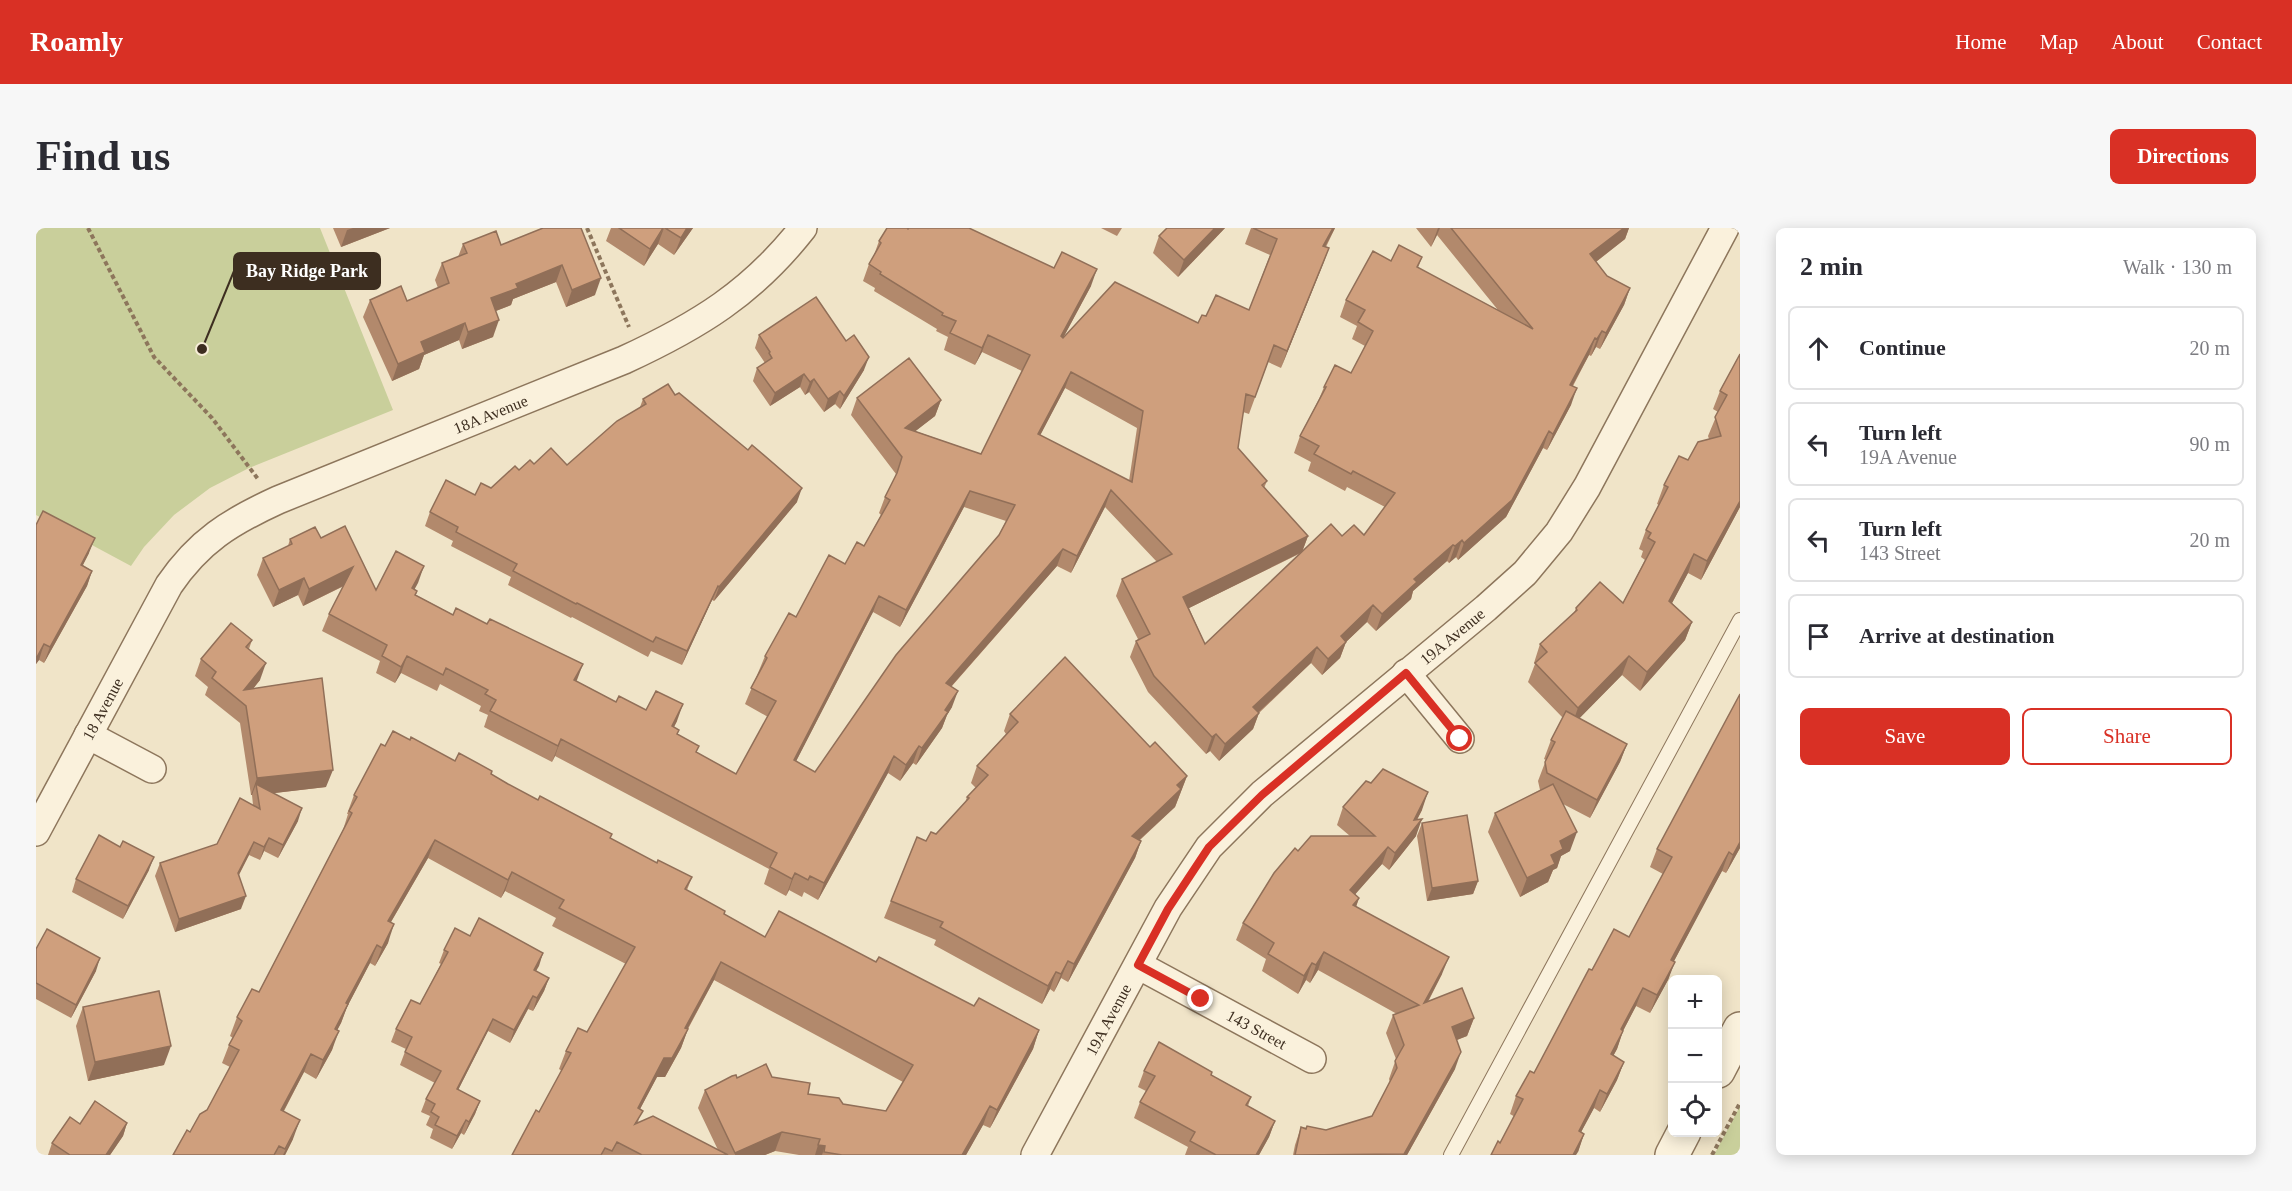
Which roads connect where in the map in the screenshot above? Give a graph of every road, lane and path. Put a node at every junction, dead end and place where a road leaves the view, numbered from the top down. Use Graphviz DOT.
graph roads {
  1 [pos="88,228"];
  2 [pos="587,228"];
  3 [pos="803,228"];
  4 [pos="1727,232"];
  5 [pos="631,333"];
  6 [pos="261,484"];
  7 [pos="169,585"];
  8 [pos="1740,620"];
  9 [pos="1406,673"];
  10 [pos="88,735"];
  11 [pos="1460,739"];
  12 [pos="152,769"];
  13 [pos="36,832"];
  14 [pos="1138,965"];
  15 [pos="1740,1029"];
  16 [pos="1312,1059"];
  17 [pos="1722,1063"];
  18 [pos="1740,1103"];
  19 [pos="1681,1137"];
  20 [pos="1035,1155"];
  21 [pos="1451,1155"];
  22 [pos="1672,1155"];
  23 [pos="1712,1155"];
  1 -- 6 [label="path"];
  2 -- 5 [label="path"];
  3 -- 7 [label="street, 18A Avenue"];
  4 -- 9 [label="street, 19A Avenue"];
  7 -- 10 [label="street, 18 Avenue"];
  8 -- 21 [label="lane"];
  9 -- 11 [label="street"];
  9 -- 14 [label="street, 19A Avenue"];
  10 -- 12 [label="street"];
  10 -- 13 [label="street, 18 Avenue"];
  14 -- 16 [label="street, 143 Street"];
  14 -- 20 [label="street, 19A Avenue"];
  15 -- 17 [label="street"];
  18 -- 23 [label="path"];
  19 -- 22 [label="street"];
}
